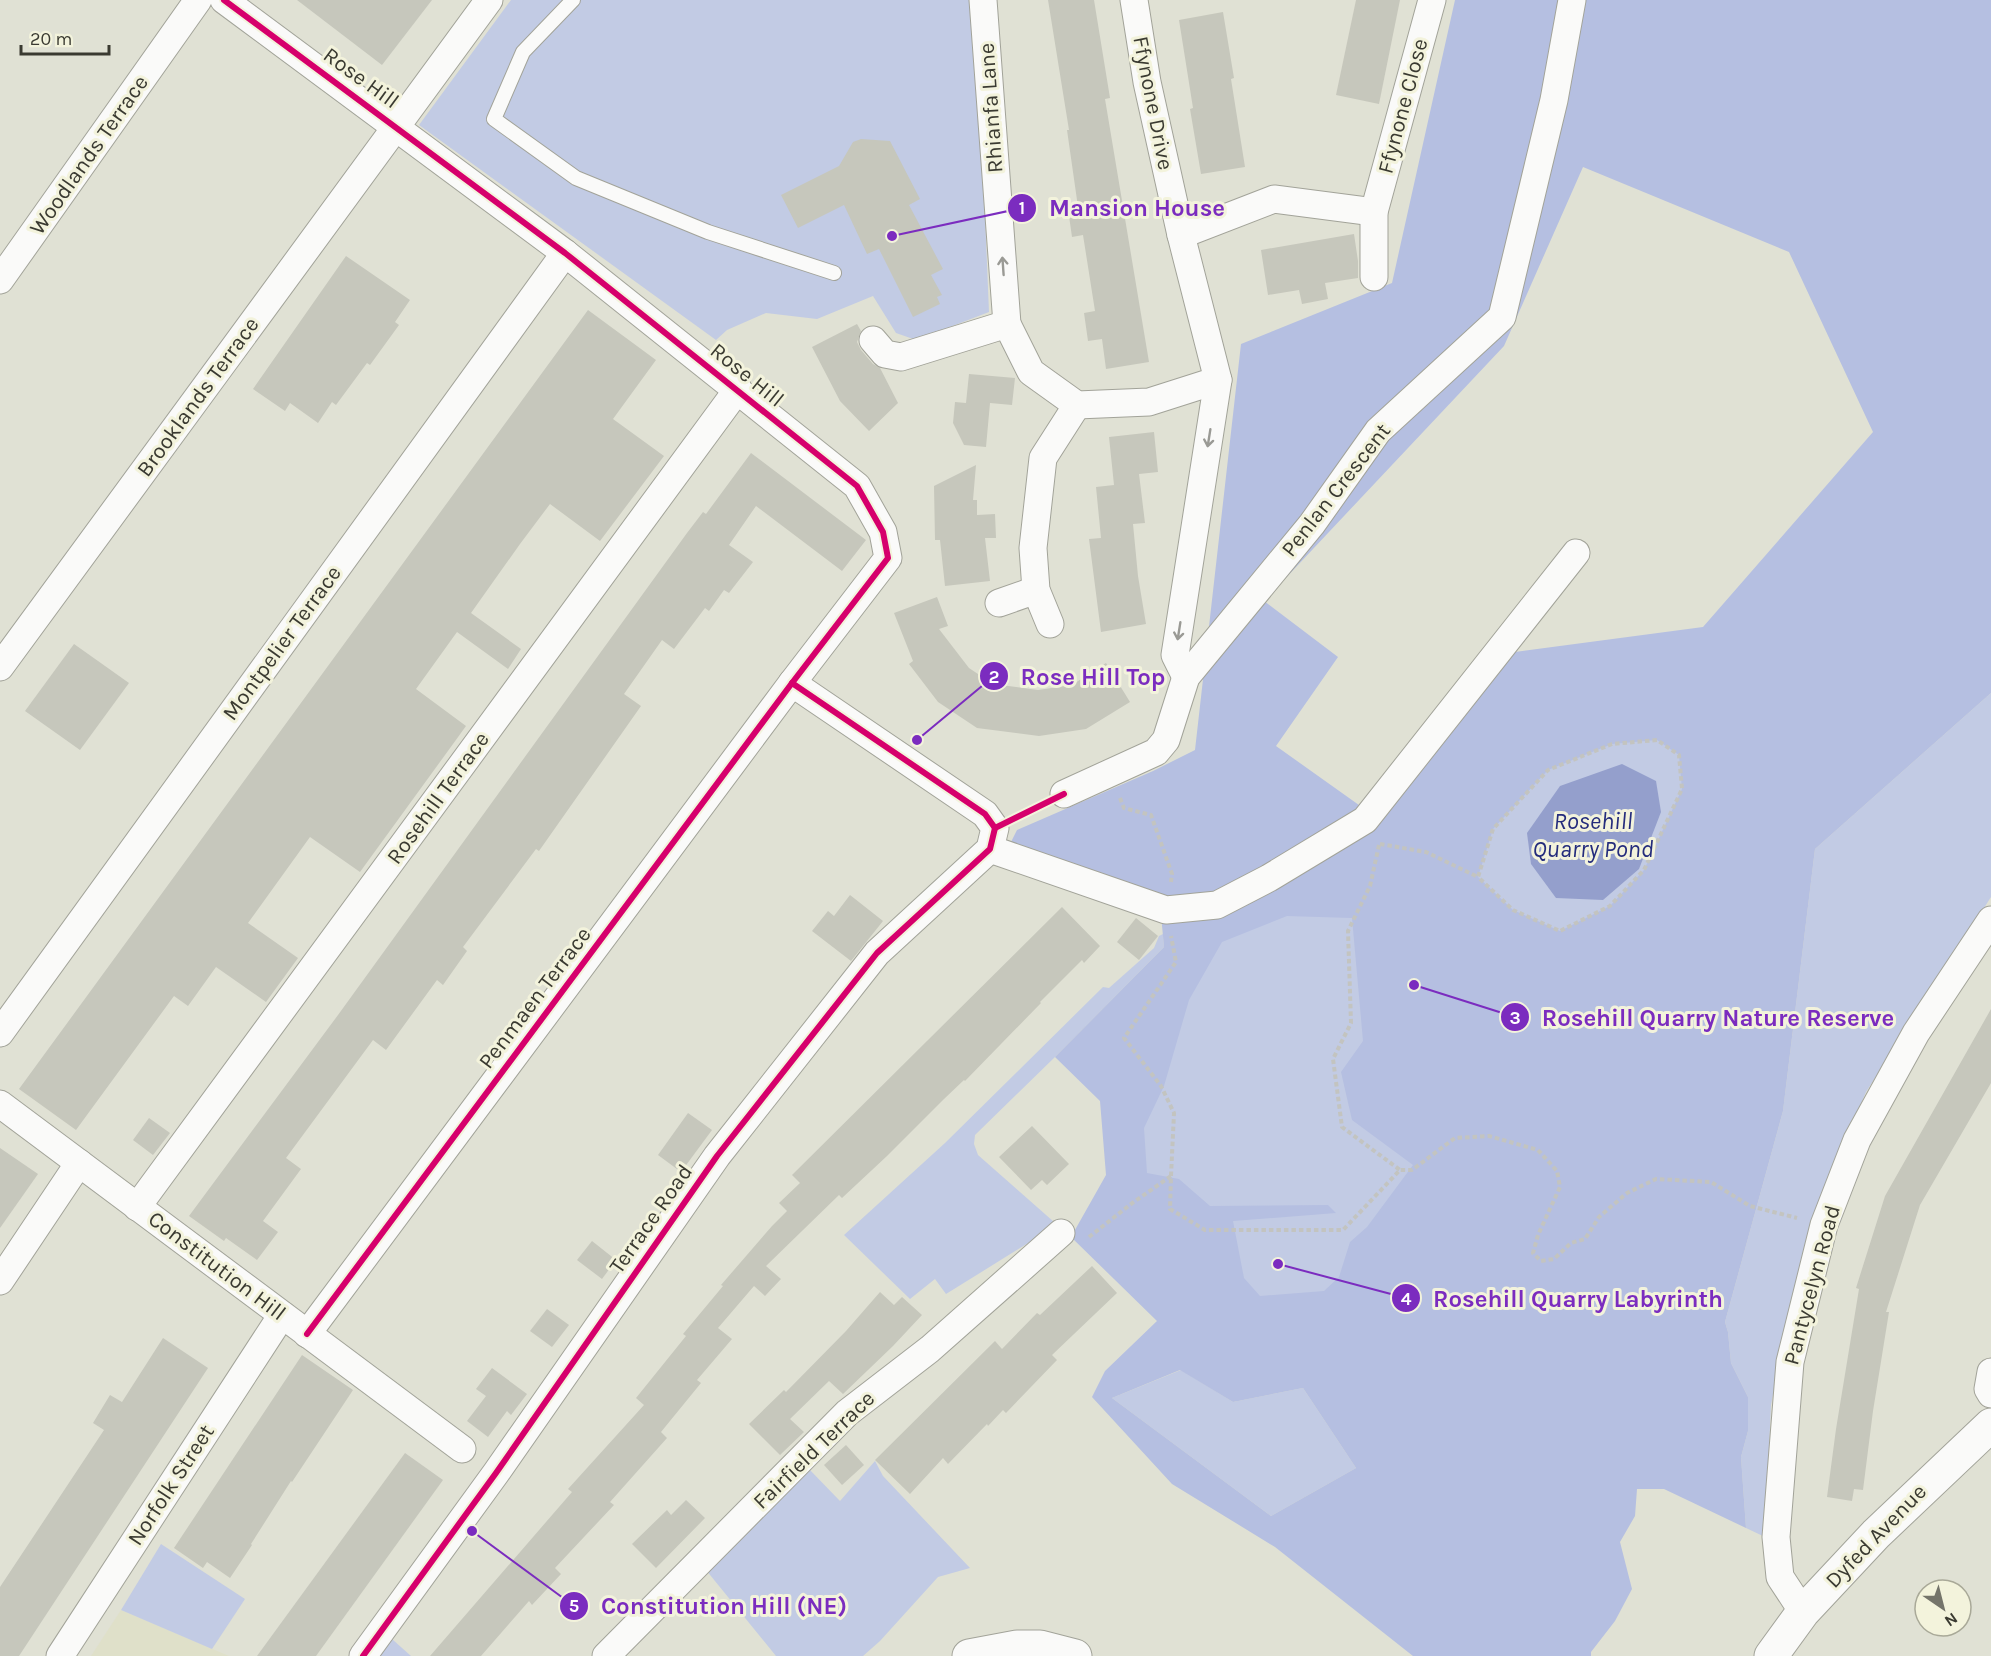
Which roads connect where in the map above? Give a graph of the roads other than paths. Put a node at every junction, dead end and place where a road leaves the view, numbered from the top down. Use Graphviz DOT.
graph roads {
  1 [pos="198,0"];
  2 [pos="224,0"];
  3 [pos="489,0"];
  4 [pos="573,0"];
  5 [pos="982,0"];
  6 [pos="1134,0"];
  7 [pos="1432,0"];
  8 [pos="1572,0"];
  9 [pos="396,126"];
  10 [pos="1374,212"];
  11 [pos="1181,235"];
  12 [pos="565,253"];
  13 [pos="834,273"];
  14 [pos="1374,277"];
  15 [pos="0,280"];
  16 [pos="1007,324"];
  17 [pos="873,340"];
  18 [pos="1218,380"];
  19 [pos="738,389"];
  20 [pos="1077,405"];
  21 [pos="1576,553"];
  22 [pos="1036,590"];
  23 [pos="999,603"];
  24 [pos="1050,624"];
  25 [pos="0,667"];
  26 [pos="1186,676"];
  27 [pos="792,683"];
  28 [pos="1064,794"];
  29 [pos="993,839"];
  30 [pos="1991,920"];
  31 [pos="0,1033"];
  32 [pos="0,1104"];
  33 [pos="79,1163"];
  34 [pos="137,1207"];
  35 [pos="1061,1233"];
  36 [pos="0,1281"];
  37 [pos="282,1315"];
  38 [pos="308,1334"];
  39 [pos="1991,1372"];
  40 [pos="1991,1394"];
  41 [pos="1991,1425"];
  42 [pos="462,1449"];
  43 [pos="1803,1612"];
  44 [pos="60,1656"];
  45 [pos="363,1656"];
  46 [pos="606,1656"];
  47 [pos="969,1656"];
  48 [pos="1075,1656"];
  49 [pos="1771,1656"];
  1 -- 15 [label="street, Woodlands Terrace"];
  2 -- 9 [label="street, Rose Hill"];
  3 -- 9 [label="street, Brooklands Terrace"];
  4 -- 13 [label="lane"];
  16 -- 5 [label="street, Rhianfa Lane, one-way"];
  6 -- 11 [label="street, Ffynone Drive"];
  7 -- 10 [label="street, Ffynone Close"];
  8 -- 26 [label="street, Penlan Crescent"];
  9 -- 12 [label="street, Rose Hill"];
  9 -- 25 [label="street, Brooklands Terrace"];
  10 -- 11 [label="street"];
  10 -- 14 [label="street, Ffynone Close"];
  11 -- 18 [label="street, Ffynone Drive"];
  12 -- 19 [label="street, Rose Hill"];
  12 -- 31 [label="street, Montpelier Terrace"];
  16 -- 17 [label="street"];
  16 -- 20 [label="street"];
  18 -- 20 [label="street"];
  18 -- 26 [label="street, one-way"];
  19 -- 27 [label="street, Rose Hill"];
  19 -- 34 [label="street, Rosehill Terrace"];
  20 -- 22 [label="street"];
  21 -- 29 [label="street"];
  22 -- 23 [label="street"];
  22 -- 24 [label="street"];
  26 -- 28 [label="street, Penlan Crescent"];
  27 -- 29 [label="street"];
  27 -- 38 [label="street, Penmaen Terrace"];
  29 -- 45 [label="street, Terrace Road"];
  30 -- 43 [label="street, Pantycelyn Road"];
  32 -- 33 [label="street, Constitution Hill"];
  33 -- 34 [label="street, Constitution Hill"];
  33 -- 36 [label="street"];
  34 -- 37 [label="street, Constitution Hill"];
  35 -- 46 [label="street, Fairfield Terrace"];
  37 -- 38 [label="street, Constitution Hill"];
  37 -- 44 [label="street, Norfolk Street"];
  38 -- 42 [label="street, Constitution Hill"];
  39 -- 40 [label="street"];
  41 -- 43 [label="street, Dyfed Avenue"];
  43 -- 49 [label="street, Dyfed Avenue"];
  47 -- 48 [label="street"];
}
